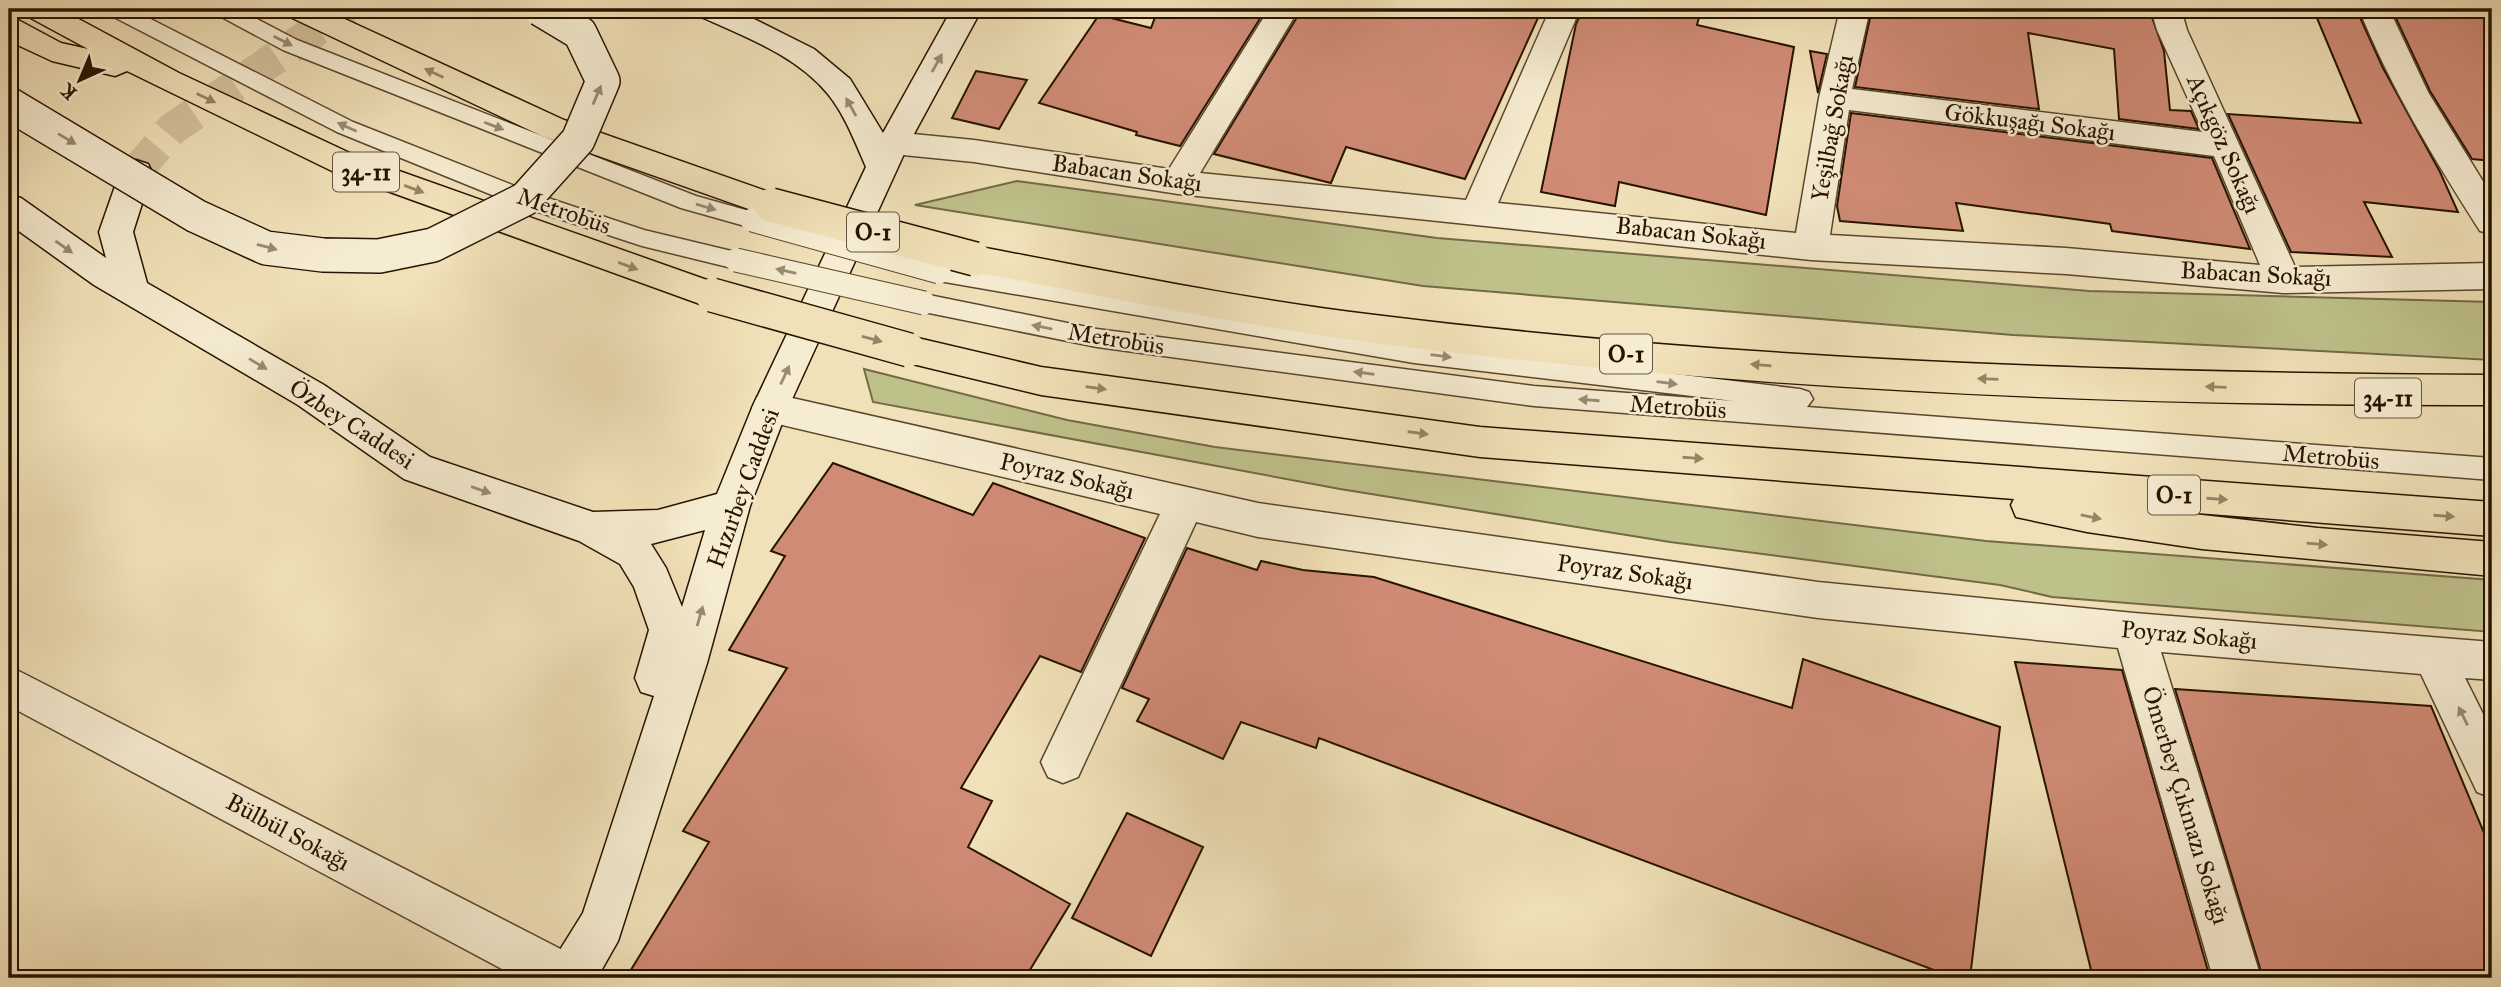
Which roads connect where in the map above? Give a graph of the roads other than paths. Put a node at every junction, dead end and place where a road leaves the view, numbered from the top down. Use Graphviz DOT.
graph roads {
  1 [pos="37,9"];
  2 [pos="115,9"];
  3 [pos="223,9"];
  4 [pos="298,9"];
  5 [pos="540,9"];
  6 [pos="709,9"];
  7 [pos="1284,9"];
  8 [pos="1566,9"];
  9 [pos="1855,9"];
  10 [pos="2166,9"];
  11 [pos="2374,9"];
  12 [pos="963,11"];
  13 [pos="9,28"];
  14 [pos="168,80"];
  15 [pos="1835,98"];
  16 [pos="9,104"];
  17 [pos="2225,146"];
  18 [pos="888,155"];
  19 [pos="136,172"];
  20 [pos="1178,182"];
  21 [pos="9,207"];
  22 [pos="1478,211"];
  23 [pos="762,212"];
  24 [pos="2492,222"];
  25 [pos="1811,247"];
  26 [pos="2492,276"];
  27 [pos="2283,280"];
  28 [pos="131,290"];
  29 [pos="712,295"];
  30 [pos="2284,389"];
  31 [pos="2492,390"];
  32 [pos="2492,407"];
  33 [pos="770,408"];
  34 [pos="2171,444"];
  35 [pos="2492,469"];
  36 [pos="1856,471"];
  37 [pos="1185,503"];
  38 [pos="731,506"];
  39 [pos="2492,519"];
  40 [pos="593,529"];
  41 [pos="2492,559"];
  42 [pos="2134,631"];
  43 [pos="2433,655"];
  44 [pos="2492,661"];
  45 [pos="9,685"];
  46 [pos="1063,762"];
  47 [pos="2492,777"];
  48 [pos="569,978"];
  49 [pos="2237,978"];
  1 -- 14 [label="highway, 34-11"];
  34 -- 2 [label="lane, Metrobüs, one-way, bridge"];
  3 -- 23 [label="lane, Metrobüs, one-way"];
  23 -- 4 [label="highway, one-way"];
  16 -- 5 [label="street, one-way, bridge"];
  18 -- 6 [label="street, one-way"];
  7 -- 20 [label="street"];
  8 -- 22 [label="street"];
  9 -- 15 [label="street, Yeşilbağ Sokağı"];
  10 -- 17 [label="street, Açıkgöz Sokağı"];
  11 -- 24 [label="street"];
  18 -- 12 [label="street, Hızırbey Caddesi, one-way"];
  13 -- 14 [label="highway"];
  14 -- 29 [label="highway, 34-11, one-way"];
  15 -- 17 [label="street, Gökkuşağı Sokağı"];
  15 -- 25 [label="street, Yeşilbağ Sokağı"];
  17 -- 27 [label="street, Açıkgöz Sokağı"];
  18 -- 20 [label="street, Babacan Sokağı"];
  33 -- 18 [label="street, Hızırbey Caddesi, one-way"];
  19 -- 28 [label="street"];
  20 -- 22 [label="street, Babacan Sokağı"];
  21 -- 28 [label="street, Özbey Caddesi, one-way"];
  22 -- 25 [label="street, Babacan Sokağı"];
  30 -- 23 [label="highway, O-1, one-way, bridge"];
  23 -- 34 [label="lane, Metrobüs, one-way, bridge"];
  25 -- 27 [label="street, Babacan Sokağı"];
  26 -- 27 [label="street, Babacan Sokağı"];
  28 -- 40 [label="street, Özbey Caddesi, one-way"];
  29 -- 36 [label="highway, O-1, one-way, bridge"];
  30 -- 31 [label="highway"];
  30 -- 32 [label="highway, 34-11"];
  33 -- 37 [label="street, Poyraz Sokağı"];
  33 -- 38 [label="street, Hızırbey Caddesi"];
  34 -- 35 [label="lane, Metrobüs"];
  36 -- 39 [label="highway, O-1, one-way"];
  36 -- 41 [label="highway, one-way"];
  37 -- 42 [label="street, Poyraz Sokağı"];
  37 -- 46 [label="street"];
  38 -- 40 [label="street, Özbey Caddesi"];
  48 -- 38 [label="street, Hızırbey Caddesi, one-way"];
  40 -- 48 [label="street"];
  42 -- 43 [label="street, Poyraz Sokağı"];
  42 -- 49 [label="street, Ömerbey Çıkmazı Sokağı"];
  43 -- 44 [label="street, Poyraz Sokağı"];
  47 -- 43 [label="street, one-way"];
  45 -- 48 [label="street, Bülbül Sokağı"];
}
